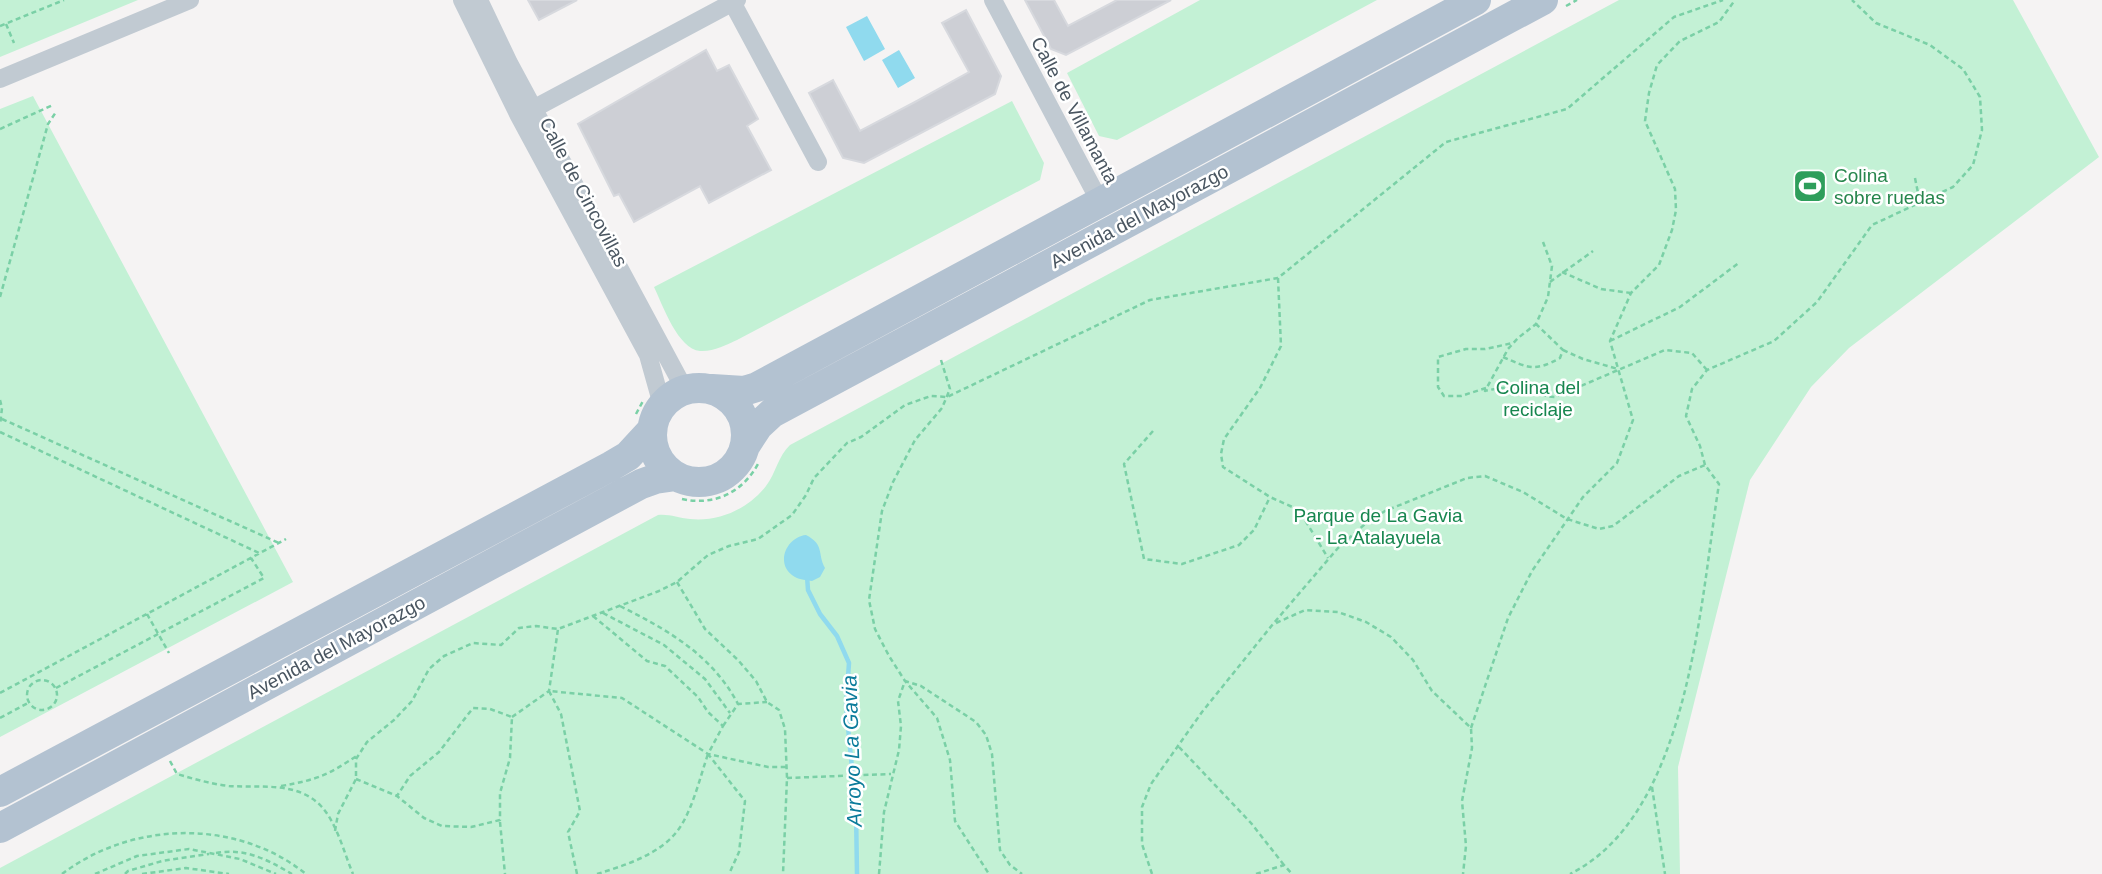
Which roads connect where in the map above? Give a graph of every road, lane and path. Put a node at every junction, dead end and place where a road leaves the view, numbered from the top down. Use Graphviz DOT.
graph roads {
  1 [pos="64,0"];
  2 [pos="190,0"];
  3 [pos="462,0"];
  4 [pos="479,0"];
  5 [pos="993,0"];
  6 [pos="1476,0"];
  7 [pos="1543,0"];
  8 [pos="1723,0"];
  9 [pos="1735,0"];
  10 [pos="1852,0"];
  11 [pos="733,1"];
  12 [pos="6,24"];
  13 [pos="0,26"];
  14 [pos="14,43"];
  15 [pos="0,79"];
  16 [pos="53,105"];
  17 [pos="534,109"];
  18 [pos="56,112"];
  19 [pos="0,129"];
  20 [pos="818,162"];
  21 [pos="1915,178"];
  22 [pos="1100,202"];
  23 [pos="1920,203"];
  24 [pos="1543,242"];
  25 [pos="1593,251"];
  26 [pos="1740,262"];
  27 [pos="1562,272"];
  28 [pos="1278,278"];
  29 [pos="1550,282"];
  30 [pos="1631,293"];
  31 [pos="0,297"];
  32 [pos="1536,324"];
  33 [pos="1610,341"];
  34 [pos="1513,343"];
  35 [pos="1563,350"];
  36 [pos="1503,357"];
  37 [pos="941,360"];
  38 [pos="1618,369"];
  39 [pos="1707,370"];
  40 [pos="1486,388"];
  41 [pos="700,389"];
  42 [pos="947,397"];
  43 [pos="0,400"];
  44 [pos="657,418"];
  45 [pos="2,419"];
  46 [pos="0,425"];
  47 [pos="1153,431"];
  48 [pos="0,432"];
  49 [pos="745,446"];
  50 [pos="1705,465"];
  51 [pos="676,476"];
  52 [pos="1270,497"];
  53 [pos="1567,519"];
  54 [pos="286,539"];
  55 [pos="279,543"];
  56 [pos="259,553"];
  57 [pos="251,558"];
  58 [pos="1329,559"];
  59 [pos="677,582"];
  60 [pos="620,606"];
  61 [pos="602,612"];
  62 [pos="147,614"];
  63 [pos="593,616"];
  64 [pos="1273,624"];
  65 [pos="558,629"];
  66 [pos="158,634"];
  67 [pos="169,653"];
  68 [pos="905,681"];
  69 [pos="56,688"];
  70 [pos="549,691"];
  71 [pos="0,694"];
  72 [pos="767,702"];
  73 [pos="29,703"];
  74 [pos="738,704"];
  75 [pos="730,713"];
  76 [pos="512,717"];
  77 [pos="0,718"];
  78 [pos="723,726"];
  79 [pos="1471,729"];
  80 [pos="1179,747"];
  81 [pos="359,754"];
  82 [pos="708,754"];
  83 [pos="786,767"];
  84 [pos="177,774"];
  85 [pos="891,774"];
  86 [pos="788,778"];
  87 [pos="356,779"];
  88 [pos="1652,785"];
  89 [pos="278,787"];
  90 [pos="0,792"];
  91 [pos="397,796"];
  92 [pos="500,820"];
  93 [pos="0,828"];
  94 [pos="335,831"];
  95 [pos="212,853"];
  96 [pos="1284,864"];
  97 [pos="62,874"];
  98 [pos="95,874"];
  99 [pos="125,874"];
  100 [pos="142,874"];
  101 [pos="229,874"];
  102 [pos="276,874"];
  103 [pos="292,874"];
  104 [pos="306,874"];
  105 [pos="353,874"];
  106 [pos="505,874"];
  107 [pos="577,874"];
  108 [pos="597,874"];
  109 [pos="729,874"];
  110 [pos="783,874"];
  111 [pos="879,874"];
  112 [pos="989,874"];
  113 [pos="1022,874"];
  114 [pos="1152,874"];
  115 [pos="1255,874"];
  116 [pos="1292,874"];
  117 [pos="1463,874"];
  118 [pos="1570,874"];
  119 [pos="1665,874"];
  1 -- 12 [label="path"];
  2 -- 15 [label="street"];
  3 -- 44 [label="street, Calle de Cincovillas"];
  4 -- 17 [label="street, Calle de Cincovillas"];
  5 -- 22 [label="street, Calle de Villamanta"];
  6 -- 22 [label="main road, Avenida del Mayorazgo"];
  7 -- 49 [label="main road, Avenida del Mayorazgo"];
  8 -- 28 [label="path"];
  9 -- 30 [label="path"];
  10 -- 23 [label="path"];
  11 -- 17 [label="street"];
  11 -- 20 [label="street"];
  12 -- 13 [label="path"];
  12 -- 14 [label="path"];
  16 -- 19 [label="path"];
  17 -- 41 [label="street, Calle de Cincovillas"];
  18 -- 31 [label="path"];
  21 -- 23 [label="path"];
  22 -- 41 [label="main road, Avenida del Mayorazgo"];
  23 -- 39 [label="path"];
  24 -- 29 [label="path"];
  25 -- 27 [label="path"];
  26 -- 33 [label="path"];
  27 -- 29 [label="path"];
  27 -- 30 [label="path"];
  28 -- 42 [label="path"];
  28 -- 52 [label="path"];
  29 -- 32 [label="path"];
  30 -- 33 [label="path"];
  32 -- 34 [label="path"];
  32 -- 35 [label="path"];
  33 -- 38 [label="path"];
  34 -- 36 [label="path"];
  34 -- 40 [label="path"];
  35 -- 36 [label="path"];
  35 -- 38 [label="path"];
  36 -- 40 [label="path"];
  37 -- 42 [label="path"];
  38 -- 39 [label="path"];
  38 -- 40 [label="path"];
  38 -- 53 [label="path"];
  39 -- 50 [label="path"];
  41 -- 44 [label="main road"];
  41 -- 49 [label="main road"];
  42 -- 59 [label="path"];
  42 -- 68 [label="path"];
  43 -- 45 [label="path"];
  44 -- 51 [label="main road"];
  44 -- 90 [label="main road, Avenida del Mayorazgo"];
  45 -- 46 [label="path"];
  45 -- 55 [label="path"];
  47 -- 52 [label="path"];
  48 -- 56 [label="path"];
  49 -- 51 [label="main road"];
  50 -- 53 [label="path"];
  50 -- 88 [label="path"];
  51 -- 93 [label="main road, Avenida del Mayorazgo"];
  52 -- 58 [label="path"];
  53 -- 58 [label="path"];
  53 -- 79 [label="path"];
  54 -- 55 [label="path"];
  55 -- 56 [label="path"];
  56 -- 57 [label="path"];
  57 -- 62 [label="path"];
  57 -- 66 [label="path"];
  58 -- 64 [label="path"];
  59 -- 60 [label="path"];
  59 -- 72 [label="path"];
  60 -- 61 [label="path"];
  60 -- 74 [label="path"];
  61 -- 63 [label="path"];
  61 -- 75 [label="path"];
  62 -- 66 [label="path"];
  62 -- 71 [label="path"];
  63 -- 65 [label="path"];
  63 -- 78 [label="path"];
  64 -- 79 [label="path"];
  64 -- 80 [label="path"];
  65 -- 70 [label="path"];
  65 -- 81 [label="path"];
  66 -- 67 [label="path"];
  66 -- 69 [label="path"];
  68 -- 85 [label="path"];
  68 -- 112 [label="path"];
  68 -- 113 [label="path"];
  69 -- 73 [label="path"];
  69 -- 73 [label="path"];
  70 -- 76 [label="path"];
  70 -- 82 [label="path"];
  70 -- 107 [label="path"];
  72 -- 74 [label="path"];
  72 -- 83 [label="path"];
  73 -- 77 [label="path"];
  74 -- 75 [label="path"];
  75 -- 78 [label="path"];
  76 -- 91 [label="path"];
  76 -- 92 [label="path"];
  78 -- 82 [label="path"];
  79 -- 117 [label="path"];
  80 -- 96 [label="path"];
  80 -- 114 [label="path"];
  81 -- 87 [label="path"];
  81 -- 89 [label="path"];
  82 -- 83 [label="path"];
  82 -- 108 [label="path"];
  82 -- 109 [label="path"];
  83 -- 86 [label="path"];
  84 -- 89 [label="path"];
  85 -- 86 [label="path"];
  85 -- 111 [label="path"];
  86 -- 110 [label="path"];
  87 -- 91 [label="path"];
  87 -- 94 [label="path"];
  88 -- 118 [label="path"];
  88 -- 119 [label="path"];
  89 -- 94 [label="path"];
  91 -- 92 [label="path"];
  92 -- 106 [label="path"];
  94 -- 105 [label="path"];
  95 -- 98 [label="path"];
  95 -- 99 [label="path"];
  95 -- 102 [label="path"];
  95 -- 103 [label="path"];
  96 -- 115 [label="path"];
  96 -- 116 [label="path"];
  97 -- 104 [label="path"];
  100 -- 101 [label="path"];
}
